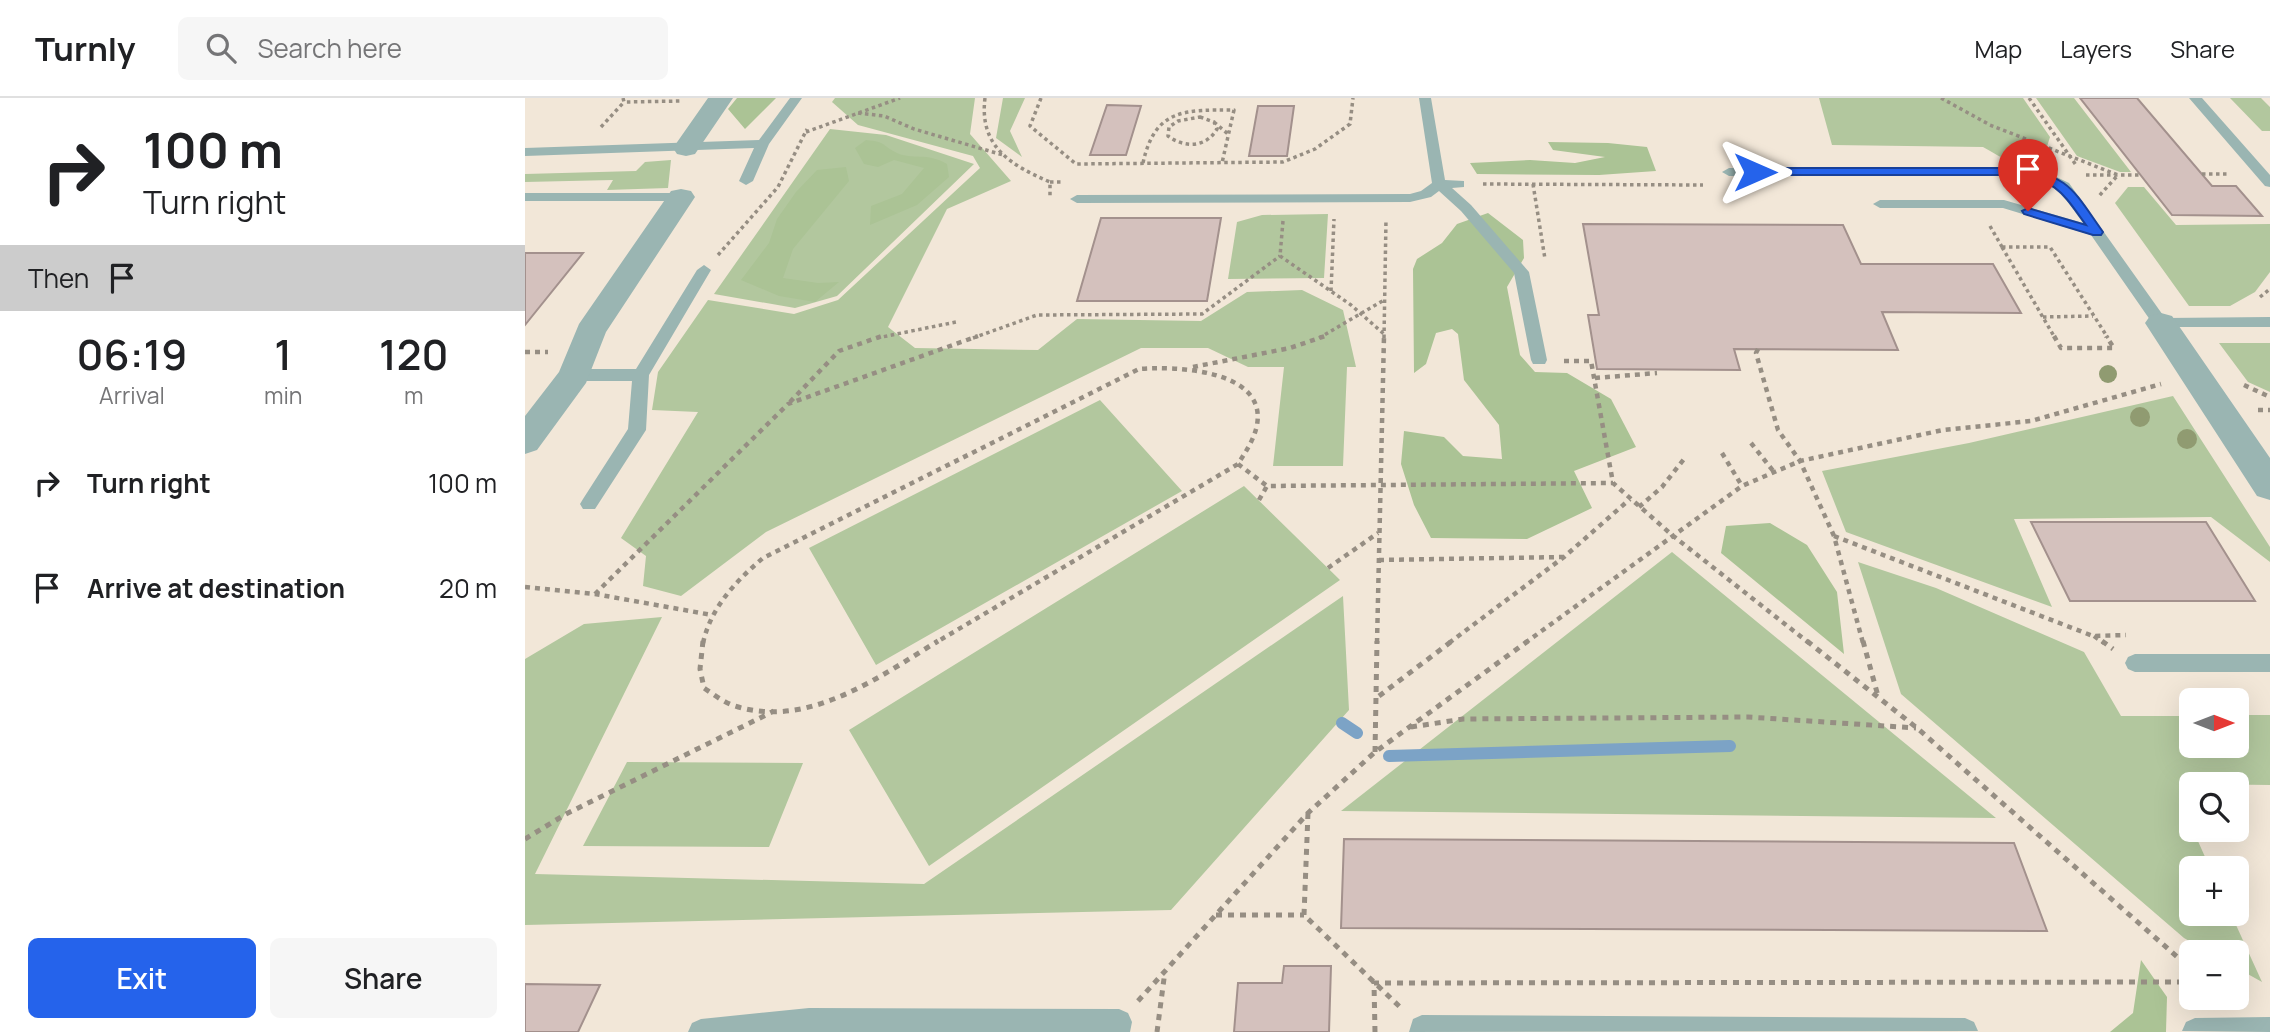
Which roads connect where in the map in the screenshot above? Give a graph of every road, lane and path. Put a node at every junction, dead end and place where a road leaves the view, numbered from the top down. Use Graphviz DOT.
graph roads {
  1 [pos="623,98"];
  2 [pos="721,98"];
  3 [pos="796,98"];
  4 [pos="900,98"];
  5 [pos="985,98"];
  6 [pos="1041,98"];
  7 [pos="1353,98"];
  8 [pos="1425,98"];
  9 [pos="1941,98"];
  10 [pos="2195,98"];
  11 [pos="688,101"];
  12 [pos="858,113"];
  13 [pos="1188,118"];
  14 [pos="1173,119"];
  15 [pos="1208,119"];
  16 [pos="804,133"];
  17 [pos="1229,135"];
  18 [pos="763,144"];
  19 [pos="686,148"];
  20 [pos="525,152"];
  21 [pos="1003,155"];
  22 [pos="1143,163"];
  23 [pos="1222,163"];
  24 [pos="1729,172"];
  25 [pos="2119,175"];
  26 [pos="2141,175"];
  27 [pos="2084,176"];
  28 [pos="746,181"];
  29 [pos="2270,183"];
  30 [pos="1439,184"];
  31 [pos="1459,184"];
  32 [pos="1703,185"];
  33 [pos="2099,196"];
  34 [pos="525,197"];
  35 [pos="681,197"];
  36 [pos="1387,198"];
  37 [pos="1050,199"];
  38 [pos="1077,199"];
  39 [pos="1880,204"];
  40 [pos="1977,204"];
  41 [pos="1334,208"];
  42 [pos="2097,232"];
  43 [pos="1280,238"];
  44 [pos="2002,247"];
  45 [pos="1280,256"];
  46 [pos="704,270"];
  47 [pos="1331,292"];
  48 [pos="1385,299"];
  49 [pos="2270,311"];
  50 [pos="1360,313"];
  51 [pos="2094,316"];
  52 [pos="2043,317"];
  53 [pos="956,322"];
  54 [pos="2242,322"];
  55 [pos="2270,322"];
  56 [pos="2161,323"];
  57 [pos="1384,334"];
  58 [pos="1758,349"];
  59 [pos="525,352"];
  60 [pos="1539,360"];
  61 [pos="565,363"];
  62 [pos="1191,367"];
  63 [pos="1657,373"];
  64 [pos="641,375"];
  65 [pos="1595,378"];
  66 [pos="2167,382"];
  67 [pos="2237,382"];
  68 [pos="2270,397"];
  69 [pos="788,404"];
  70 [pos="2257,410"];
  71 [pos="2270,410"];
  72 [pos="525,441"];
  73 [pos="1751,443"];
  74 [pos="1722,453"];
  75 [pos="1684,459"];
  76 [pos="1800,461"];
  77 [pos="1238,464"];
  78 [pos="1774,472"];
  79 [pos="1613,483"];
  80 [pos="1267,486"];
  81 [pos="1379,486"];
  82 [pos="1742,486"];
  83 [pos="2270,486"];
  84 [pos="1630,499"];
  85 [pos="1259,500"];
  86 [pos="589,504"];
  87 [pos="1639,507"];
  88 [pos="1379,533"];
  89 [pos="1672,535"];
  90 [pos="1834,536"];
  91 [pos="1564,557"];
  92 [pos="1379,559"];
  93 [pos="1328,568"];
  94 [pos="525,587"];
  95 [pos="596,594"];
  96 [pos="712,615"];
  97 [pos="2134,635"];
  98 [pos="2135,663"];
  99 [pos="2270,663"];
  100 [pos="1378,697"];
  101 [pos="1878,697"];
  102 [pos="775,711"];
  103 [pos="1408,728"];
  104 [pos="1917,728"];
  105 [pos="1375,752"];
  106 [pos="1308,813"];
  107 [pos="525,839"];
  108 [pos="1216,915"];
  109 [pos="1304,915"];
  110 [pos="2179,958"];
  111 [pos="1165,971"];
  112 [pos="2179,982"];
  113 [pos="1374,983"];
  114 [pos="1118,1027"];
  115 [pos="1422,1030"];
  116 [pos="2270,1030"];
  117 [pos="1965,1031"];
  118 [pos="2195,1031"];
  119 [pos="701,1032"];
  120 [pos="1157,1032"];
  121 [pos="1375,1032"];
  1 -- 11 [label="path"];
  2 -- 19 [label="street"];
  3 -- 18 [label="lane"];
  4 -- 12 [label="path"];
  5 -- 21 [label="path"];
  6 -- 22 [label="path"];
  7 -- 23 [label="path"];
  8 -- 30 [label="lane"];
  9 -- 25 [label="path"];
  10 -- 29 [label="lane"];
  12 -- 16 [label="path"];
  12 -- 21 [label="path"];
  13 -- 14 [label="path"];
  13 -- 15 [label="path"];
  13 -- 15 [label="path"];
  14 -- 17 [label="path"];
  14 -- 22 [label="path"];
  15 -- 17 [label="path"];
  16 -- 18 [label="path"];
  16 -- 46 [label="path"];
  17 -- 23 [label="path"];
  18 -- 19 [label="lane"];
  18 -- 28 [label="lane"];
  19 -- 20 [label="lane"];
  21 -- 37 [label="path"];
  22 -- 23 [label="path"];
  24 -- 42 [label="lane"];
  25 -- 26 [label="path"];
  25 -- 27 [label="path"];
  25 -- 33 [label="path"];
  30 -- 31 [label="lane"];
  30 -- 36 [label="lane"];
  30 -- 60 [label="lane"];
  31 -- 32 [label="path"];
  34 -- 35 [label="lane"];
  35 -- 61 [label="street"];
  36 -- 38 [label="lane"];
  36 -- 48 [label="path"];
  39 -- 40 [label="lane"];
  40 -- 42 [label="lane"];
  40 -- 44 [label="path"];
  41 -- 47 [label="path"];
  42 -- 56 [label="lane"];
  43 -- 45 [label="path"];
  44 -- 51 [label="path"];
  44 -- 52 [label="path"];
  45 -- 47 [label="path"];
  45 -- 69 [label="path"];
  46 -- 64 [label="lane"];
  47 -- 50 [label="path"];
  48 -- 50 [label="path"];
  48 -- 57 [label="path"];
  49 -- 54 [label="lane"];
  50 -- 57 [label="path"];
  50 -- 62 [label="path"];
  51 -- 52 [label="path"];
  51 -- 52 [label="path"];
  53 -- 69 [label="path"];
  54 -- 55 [label="lane"];
  54 -- 56 [label="lane"];
  56 -- 83 [label="street"];
  57 -- 81 [label="path"];
  58 -- 76 [label="path"];
  59 -- 61 [label="path"];
  60 -- 65 [label="path"];
  61 -- 64 [label="lane"];
  61 -- 72 [label="street"];
  62 -- 77 [label="path"];
  62 -- 96 [label="path"];
  63 -- 65 [label="path"];
  64 -- 86 [label="lane"];
  65 -- 79 [label="path"];
  66 -- 76 [label="path"];
  67 -- 68 [label="path"];
  69 -- 95 [label="path"];
  70 -- 71 [label="path"];
  73 -- 78 [label="path"];
  74 -- 82 [label="path"];
  75 -- 87 [label="path"];
  76 -- 78 [label="path"];
  76 -- 90 [label="path"];
  77 -- 80 [label="path"];
  77 -- 102 [label="path"];
  78 -- 82 [label="path"];
  79 -- 81 [label="path"];
  79 -- 84 [label="path"];
  80 -- 81 [label="path"];
  80 -- 85 [label="path"];
  81 -- 88 [label="path"];
  82 -- 89 [label="path"];
  84 -- 87 [label="path"];
  84 -- 91 [label="path"];
  87 -- 89 [label="path"];
  88 -- 92 [label="path"];
  88 -- 93 [label="path"];
  89 -- 101 [label="path"];
  89 -- 103 [label="path"];
  90 -- 97 [label="path"];
  90 -- 101 [label="path"];
  91 -- 92 [label="path"];
  91 -- 100 [label="path"];
  92 -- 100 [label="path"];
  94 -- 95 [label="path"];
  95 -- 96 [label="path"];
  96 -- 102 [label="path"];
  98 -- 99 [label="lane"];
  100 -- 105 [label="path"];
  101 -- 104 [label="path"];
  102 -- 107 [label="path"];
  103 -- 104 [label="path"];
  103 -- 105 [label="path"];
  104 -- 110 [label="path"];
  105 -- 106 [label="path"];
  106 -- 108 [label="path"];
  106 -- 109 [label="path"];
  108 -- 109 [label="path"];
  108 -- 111 [label="path"];
  109 -- 113 [label="path"];
  111 -- 114 [label="path"];
  111 -- 120 [label="path"];
  112 -- 113 [label="path"];
  113 -- 115 [label="path"];
  113 -- 121 [label="path"];
  114 -- 119 [label="lane"];
  115 -- 117 [label="lane"];
  116 -- 118 [label="lane"];
}
